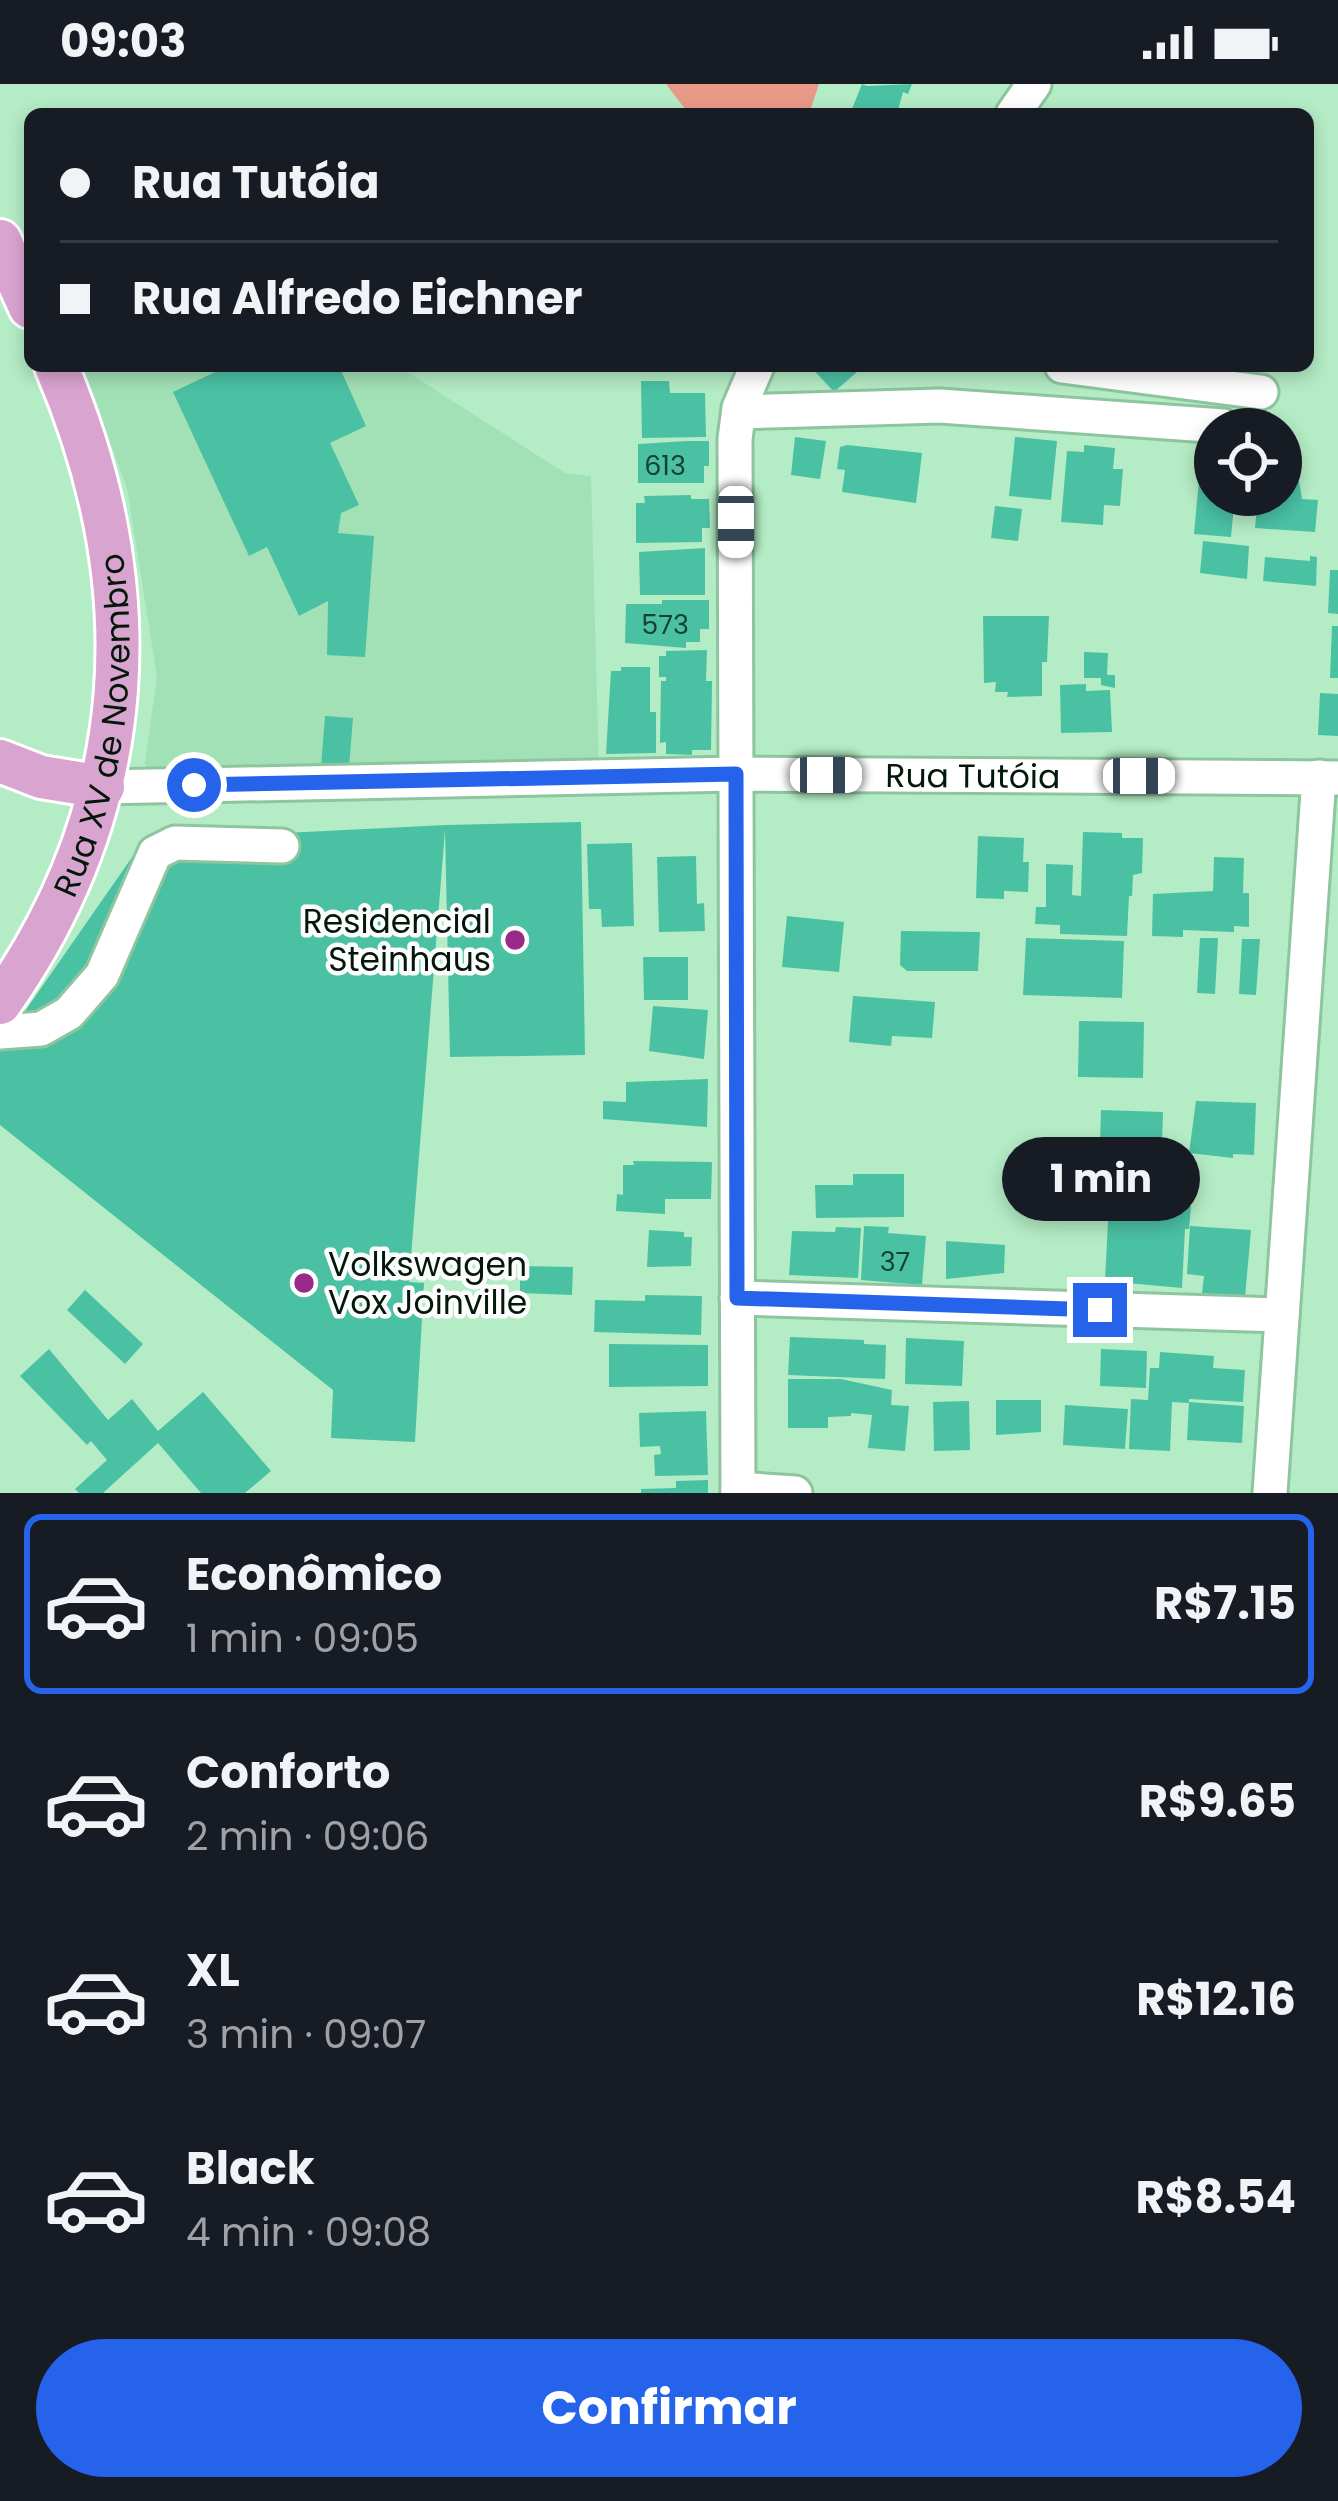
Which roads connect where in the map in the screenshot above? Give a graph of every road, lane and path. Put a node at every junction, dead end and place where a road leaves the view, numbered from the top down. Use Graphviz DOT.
graph roads {
  1 [pos="0,241"];
  2 [pos="24,294"];
  3 [pos="58,372"];
  4 [pos="754,372"];
  5 [pos="1107,372"];
  6 [pos="1262,392"];
  7 [pos="739,412"];
  8 [pos="1194,424"];
  9 [pos="0,761"];
  10 [pos="736,774"];
  11 [pos="1328,778"];
  12 [pos="103,787"];
  13 [pos="282,846"];
  14 [pos="0,1003"];
  15 [pos="0,1033"];
  16 [pos="737,1298"];
  17 [pos="1282,1315"];
  18 [pos="738,1491"];
  19 [pos="795,1493"];
  20 [pos="1270,1493"];
  1 -- 2 [label="main road"];
  3 -- 12 [label="main road, Rua XV de Novembro"];
  4 -- 7 [label="street"];
  5 -- 6 [label="street"];
  7 -- 8 [label="street"];
  7 -- 10 [label="street"];
  9 -- 12 [label="main road"];
  10 -- 11 [label="street, Rua Tutóia"];
  10 -- 12 [label="street, Rua Tutóia"];
  10 -- 16 [label="street"];
  11 -- 17 [label="street"];
  12 -- 14 [label="main road, Rua XV de Novembro"];
  13 -- 15 [label="street"];
  16 -- 17 [label="street"];
  16 -- 18 [label="street"];
  17 -- 20 [label="street"];
  18 -- 19 [label="street"];
}
